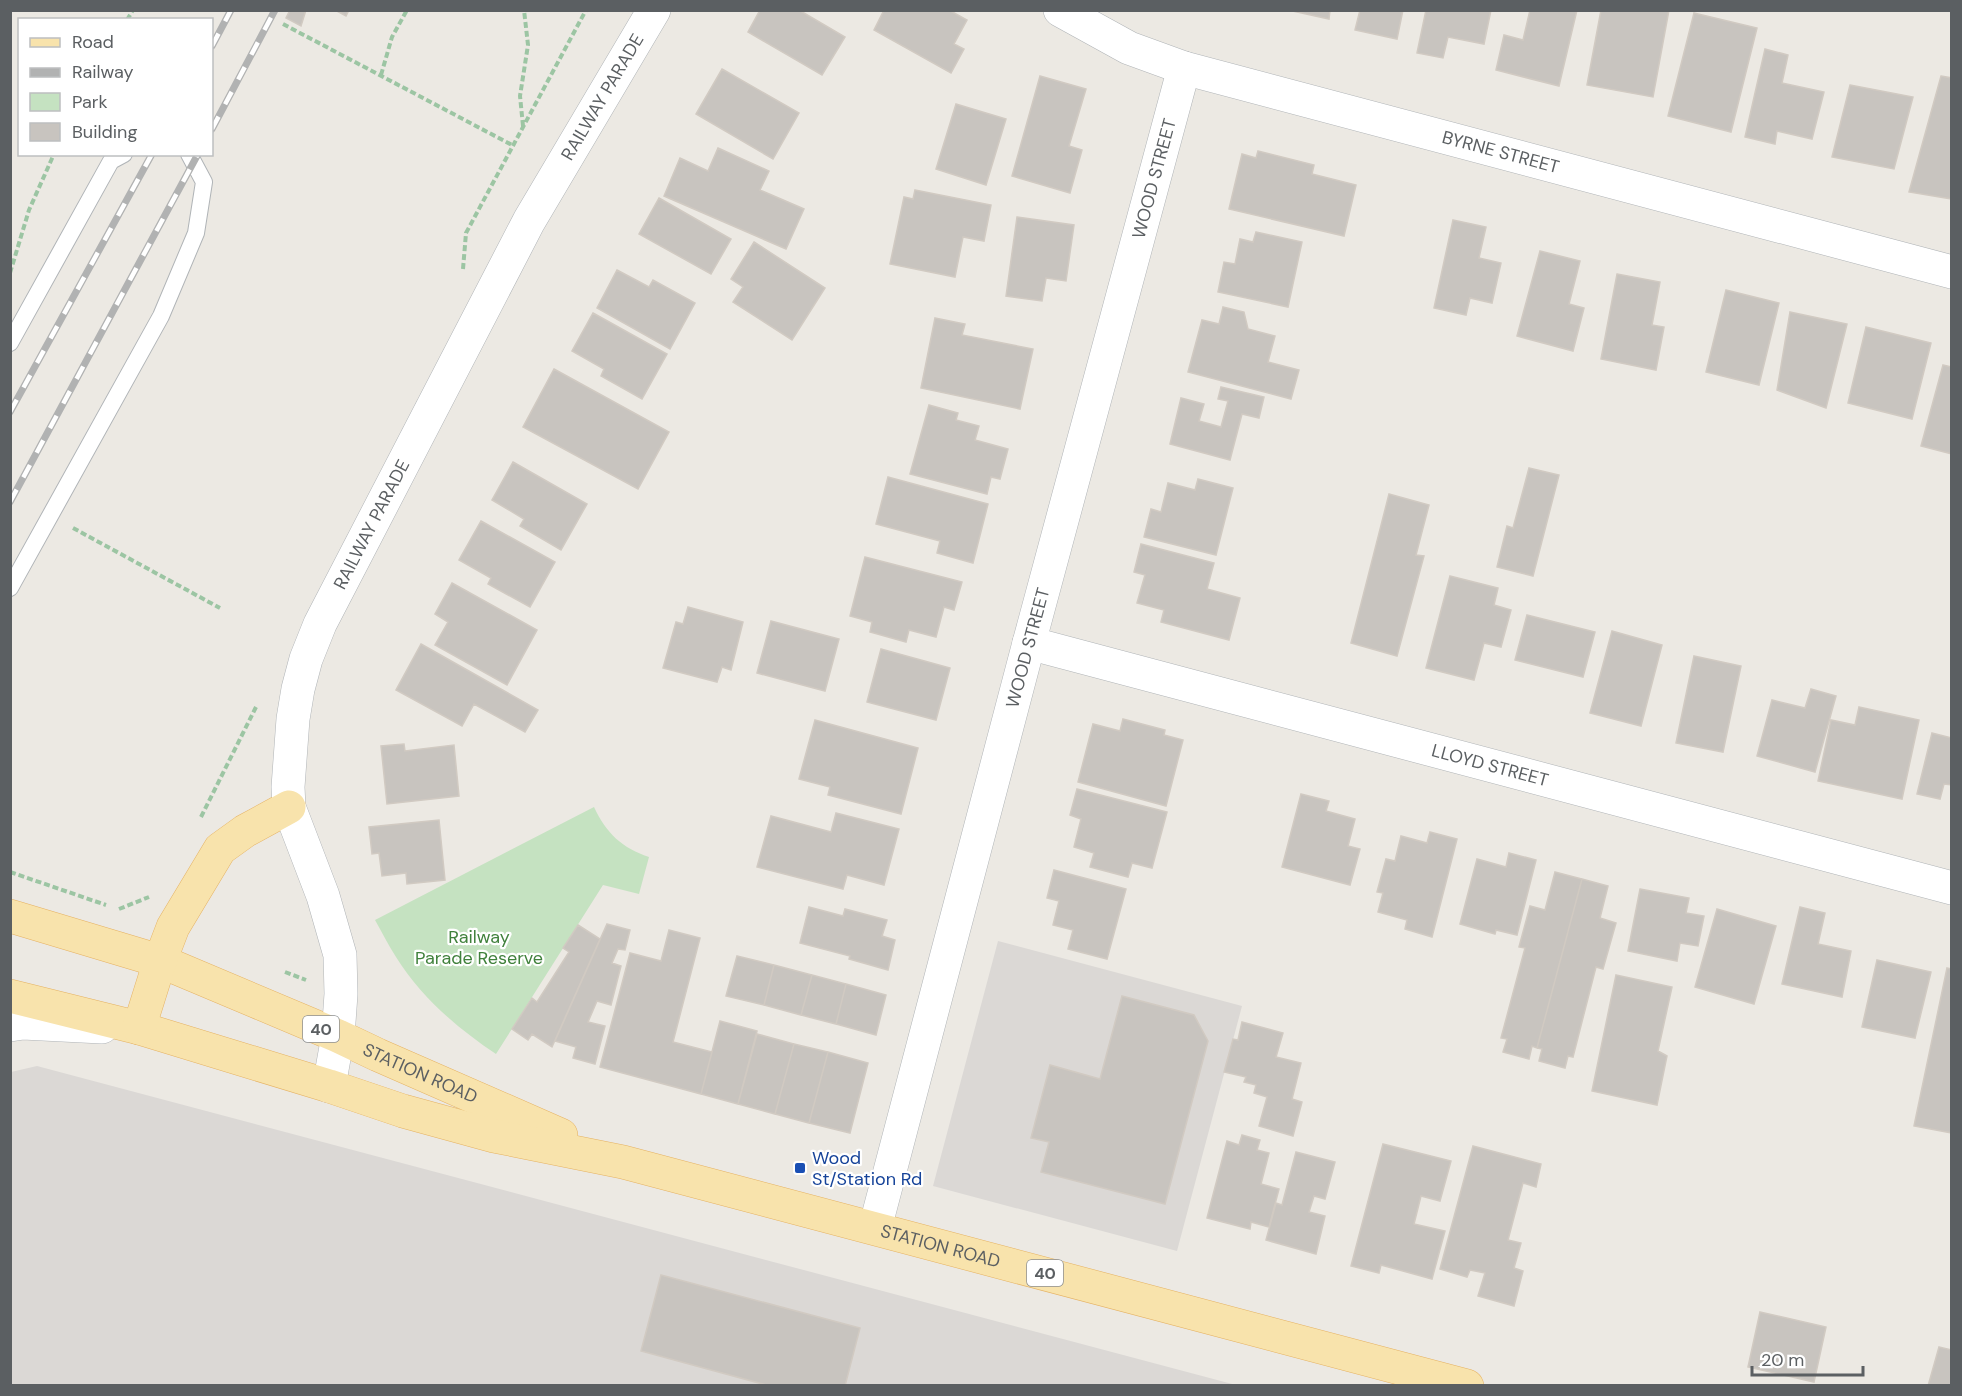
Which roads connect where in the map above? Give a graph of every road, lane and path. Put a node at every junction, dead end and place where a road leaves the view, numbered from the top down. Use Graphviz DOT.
graph roads {
  1 [pos="406,10"];
  2 [pos="524,10"];
  3 [pos="586,10"];
  4 [pos="654,10"];
  5 [pos="1060,10"];
  6 [pos="283,24"];
  7 [pos="1184,68"];
  8 [pos="381,75"];
  9 [pos="523,126"];
  10 [pos="512,145"];
  11 [pos="53,156"];
  12 [pos="120,156"];
  13 [pos="190,156"];
  14 [pos="484,196"];
  15 [pos="1952,272"];
  16 [pos="10,273"];
  17 [pos="10,343"];
  18 [pos="51,515"];
  19 [pos="10,588"];
  20 [pos="220,608"];
  21 [pos="1029,643"];
  22 [pos="289,807"];
  23 [pos="1952,888"];
  24 [pos="10,916"];
  25 [pos="160,961"];
  26 [pos="10,996"];
  27 [pos="10,1025"];
  28 [pos="139,1028"];
  29 [pos="338,1036"];
  30 [pos="329,1086"];
  31 [pos="623,1162"];
  32 [pos="875,1228"];
  33 [pos="1467,1386"];
  1 -- 8 [label="path"];
  2 -- 9 [label="path"];
  3 -- 9 [label="path"];
  4 -- 22 [label="street, RAILWAY PARADE"];
  5 -- 7 [label="street, BYRNE STREET"];
  6 -- 8 [label="path"];
  7 -- 15 [label="street, BYRNE STREET"];
  7 -- 21 [label="street, WOOD STREET"];
  8 -- 10 [label="path"];
  9 -- 10 [label="path"];
  10 -- 14 [label="path"];
  11 -- 16 [label="path"];
  12 -- 17 [label="lane"];
  13 -- 18 [label="lane"];
  18 -- 19 [label="lane"];
  18 -- 20 [label="path"];
  21 -- 23 [label="street, LLOYD STREET"];
  21 -- 32 [label="street, WOOD STREET"];
  22 -- 25 [label="main road"];
  22 -- 29 [label="street, RAILWAY PARADE"];
  24 -- 25 [label="main road, STATION ROAD / 40"];
  25 -- 28 [label="main road"];
  25 -- 29 [label="main road, STATION ROAD / 40"];
  26 -- 28 [label="main road, STATION ROAD / 40"];
  27 -- 28 [label="street"];
  28 -- 30 [label="main road, STATION ROAD / 40"];
  29 -- 30 [label="street, RAILWAY PARADE"];
  29 -- 31 [label="main road, STATION ROAD / 40"];
  30 -- 31 [label="main road, STATION ROAD / 40"];
  31 -- 32 [label="main road, STATION ROAD / 40"];
  32 -- 33 [label="main road, STATION ROAD / 40"];
}
